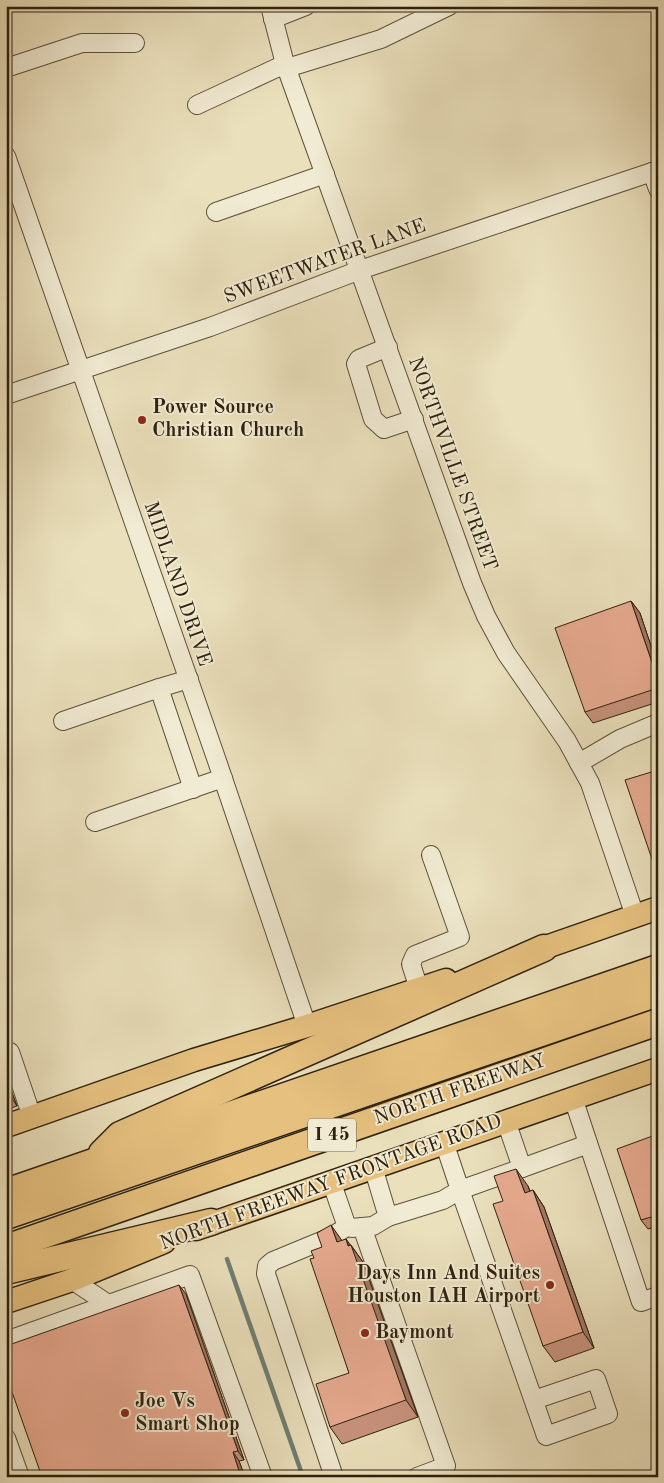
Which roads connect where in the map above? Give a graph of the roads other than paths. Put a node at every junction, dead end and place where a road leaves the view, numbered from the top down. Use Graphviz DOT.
graph roads {
  1 [pos="306,6"];
  2 [pos="449,6"];
  3 [pos="271,13"];
  4 [pos="135,43"];
  5 [pos="286,66"];
  6 [pos="6,68"];
  7 [pos="197,105"];
  8 [pos="6,156"];
  9 [pos="655,171"];
  10 [pos="325,174"];
  11 [pos="658,188"];
  12 [pos="216,212"];
  13 [pos="360,270"];
  14 [pos="388,348"];
  15 [pos="80,370"];
  16 [pos="6,395"];
  17 [pos="414,419"];
  18 [pos="188,680"];
  19 [pos="159,688"];
  20 [pos="63,721"];
  21 [pos="658,723"];
  22 [pos="579,763"];
  23 [pos="223,778"];
  24 [pos="193,789"];
  25 [pos="95,822"];
  26 [pos="431,855"];
  27 [pos="658,908"];
  28 [pos="634,916"];
  29 [pos="544,948"];
  30 [pos="658,968"];
  31 [pos="420,989"];
  32 [pos="658,993"];
  33 [pos="658,1022"];
  34 [pos="307,1026"];
  35 [pos="10,1052"];
  36 [pos="658,1069"];
  37 [pos="572,1098"];
  38 [pos="32,1116"];
  39 [pos="506,1121"];
  40 [pos="6,1126"];
  41 [pos="444,1142"];
  42 [pos="588,1144"];
  43 [pos="91,1163"];
  44 [pos="373,1166"];
  45 [pos="522,1168"];
  46 [pos="332,1181"];
  47 [pos="460,1190"];
  48 [pos="6,1192"];
  49 [pos="6,1216"];
  50 [pos="388,1217"];
  51 [pos="211,1222"];
  52 [pos="354,1227"];
  53 [pos="6,1248"];
  54 [pos="6,1270"];
  55 [pos="72,1280"];
  56 [pos="658,1296"];
  57 [pos="6,1302"];
  58 [pos="108,1304"];
  59 [pos="6,1341"];
  60 [pos="534,1400"];
  61 [pos="7,1443"];
  62 [pos="20,1477"];
  63 [pos="263,1477"];
  64 [pos="334,1477"];
  65 [pos="417,1477"];
  1 -- 3 [label="street"];
  2 -- 5 [label="street"];
  3 -- 5 [label="street, NORTHVILLE STREET"];
  4 -- 6 [label="street"];
  5 -- 7 [label="street"];
  5 -- 10 [label="street, NORTHVILLE STREET"];
  8 -- 15 [label="street, MIDLAND DRIVE"];
  9 -- 11 [label="street"];
  9 -- 13 [label="street, SWEETWATER LANE"];
  10 -- 12 [label="street"];
  10 -- 13 [label="street, NORTHVILLE STREET"];
  13 -- 14 [label="street, NORTHVILLE STREET"];
  13 -- 15 [label="street, SWEETWATER LANE"];
  14 -- 17 [label="street, NORTHVILLE STREET"];
  14 -- 17 [label="street"];
  15 -- 16 [label="street, SWEETWATER LANE"];
  15 -- 18 [label="street, MIDLAND DRIVE"];
  17 -- 22 [label="street, NORTHVILLE STREET"];
  18 -- 19 [label="street"];
  18 -- 23 [label="street, MIDLAND DRIVE"];
  19 -- 20 [label="street"];
  19 -- 24 [label="street"];
  21 -- 22 [label="street"];
  22 -- 28 [label="street, NORTHVILLE STREET"];
  23 -- 24 [label="street"];
  23 -- 34 [label="street, MIDLAND DRIVE"];
  24 -- 25 [label="street"];
  26 -- 31 [label="street"];
  27 -- 28 [label="main road"];
  28 -- 29 [label="main road"];
  29 -- 31 [label="main road"];
  29 -- 43 [label="highway"];
  30 -- 43 [label="highway, I 45"];
  31 -- 34 [label="main road"];
  32 -- 49 [label="highway, NORTH FREEWAY / I 45"];
  33 -- 53 [label="highway, NORTH FREEWAY / I 45"];
  34 -- 38 [label="main road"];
  35 -- 38 [label="street"];
  36 -- 37 [label="main road, NORTH FREEWAY FRONTAGE ROAD"];
  37 -- 39 [label="main road, NORTH FREEWAY FRONTAGE ROAD"];
  37 -- 42 [label="street"];
  38 -- 40 [label="main road"];
  39 -- 41 [label="main road, NORTH FREEWAY FRONTAGE ROAD"];
  39 -- 45 [label="street"];
  41 -- 44 [label="main road, NORTH FREEWAY FRONTAGE ROAD"];
  41 -- 47 [label="street"];
  42 -- 45 [label="street"];
  42 -- 56 [label="street"];
  43 -- 48 [label="highway, I 45"];
  44 -- 46 [label="main road, NORTH FREEWAY FRONTAGE ROAD"];
  44 -- 50 [label="street"];
  45 -- 47 [label="street"];
  46 -- 51 [label="main road, NORTH FREEWAY FRONTAGE ROAD"];
  46 -- 52 [label="street"];
  47 -- 50 [label="street"];
  47 -- 60 [label="street"];
  50 -- 52 [label="street"];
  51 -- 54 [label="highway"];
  51 -- 55 [label="main road, NORTH FREEWAY FRONTAGE ROAD"];
  52 -- 64 [label="street"];
  52 -- 65 [label="street"];
  55 -- 57 [label="main road, NORTH FREEWAY FRONTAGE ROAD"];
  55 -- 58 [label="street"];
  58 -- 59 [label="street"];
  58 -- 63 [label="street"];
  61 -- 62 [label="street"];
}
